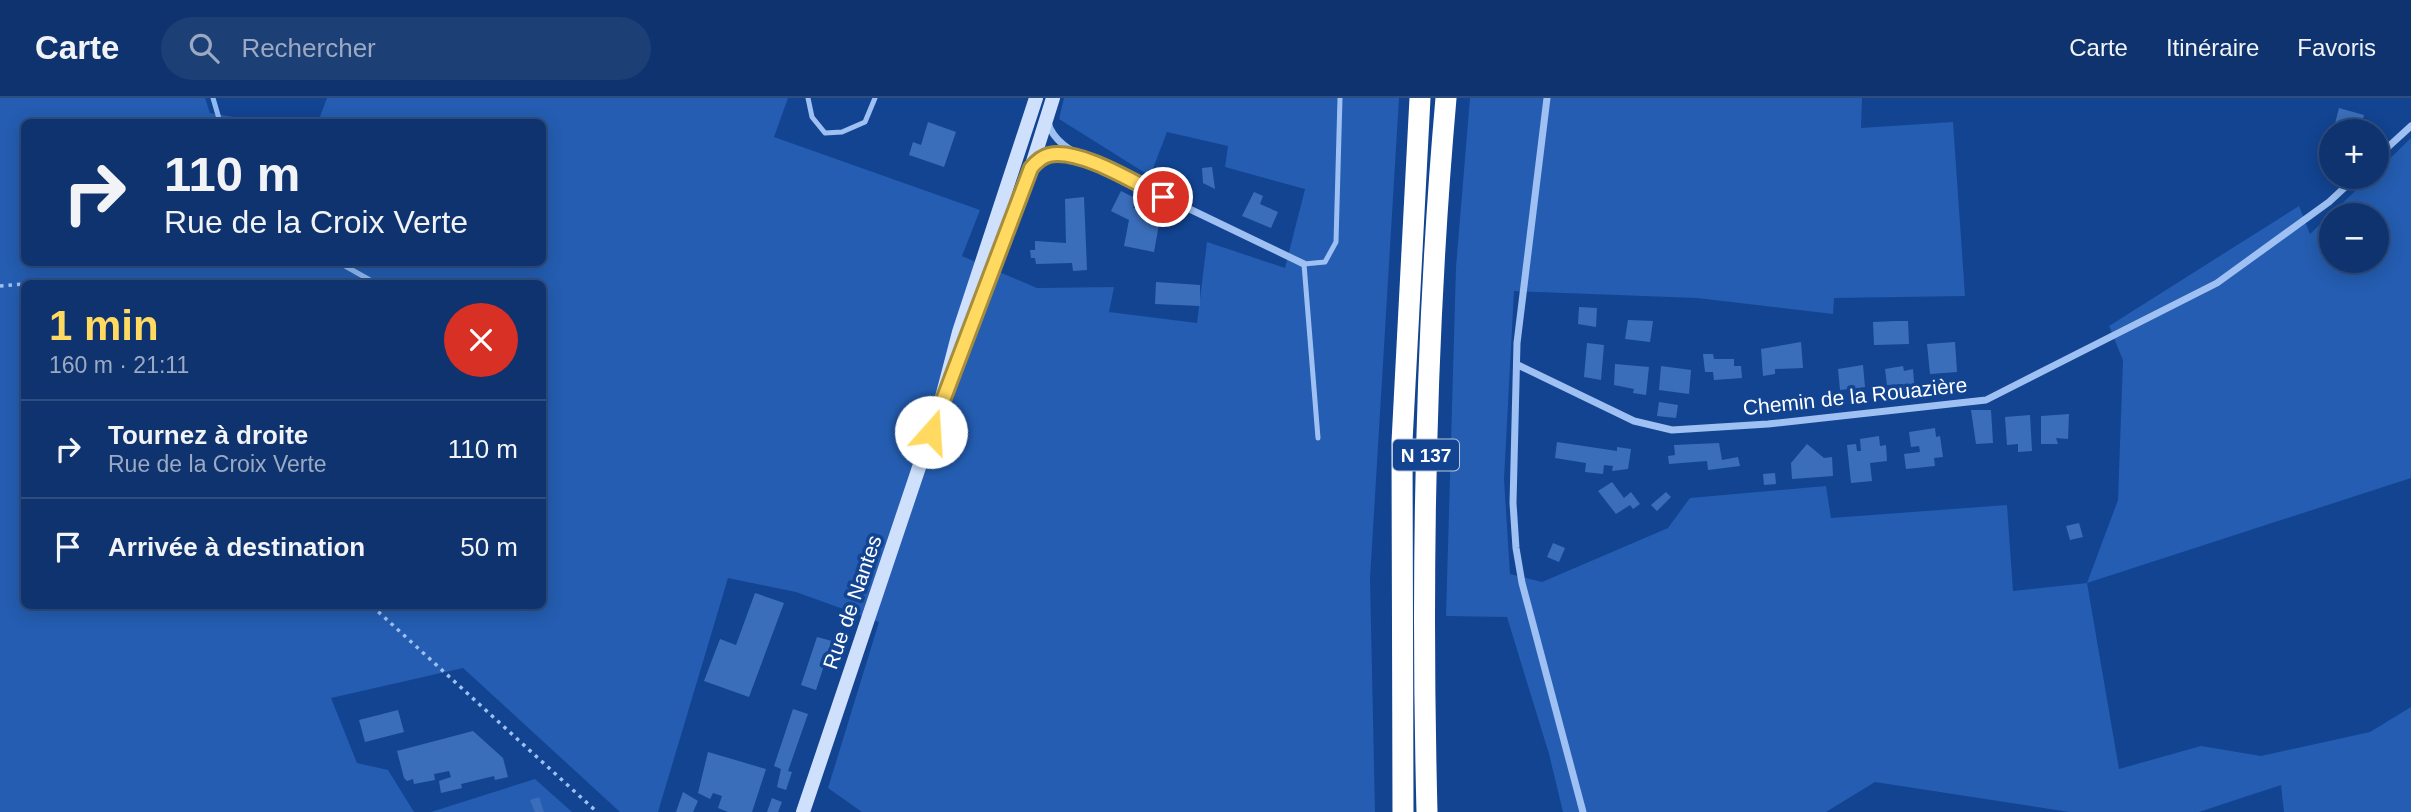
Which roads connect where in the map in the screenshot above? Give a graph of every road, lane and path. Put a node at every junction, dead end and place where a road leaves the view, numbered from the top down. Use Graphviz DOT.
graph roads {
  1 [pos="808,98"];
  2 [pos="875,98"];
  3 [pos="1035,98"];
  4 [pos="1340,98"];
  5 [pos="1420,98"];
  6 [pos="1446,98"];
  7 [pos="1547,98"];
  8 [pos="1049,103"];
  9 [pos="2411,126"];
  10 [pos="1037,139"];
  11 [pos="1064,145"];
  12 [pos="2389,146"];
  13 [pos="1059,155"];
  14 [pos="1015,162"];
  15 [pos="1096,164"];
  16 [pos="1031,168"];
  17 [pos="2343,189"];
  18 [pos="1304,264"];
  19 [pos="21,284"];
  20 [pos="0,286"];
  21 [pos="1518,365"];
  22 [pos="940,405"];
  23 [pos="1318,438"];
  24 [pos="375,609"];
  25 [pos="597,812"];
  26 [pos="803,812"];
  27 [pos="1403,812"];
  28 [pos="1427,812"];
  29 [pos="1583,812"];
  1 -- 2 [label="lane"];
  3 -- 14 [label="main road, Rue de Nantes"];
  4 -- 18 [label="lane"];
  5 -- 27 [label="highway, N 137"];
  6 -- 28 [label="highway, N 137"];
  7 -- 21 [label="street"];
  8 -- 10 [label="main road, Rue de Nantes"];
  8 -- 11 [label="street"];
  9 -- 12 [label="street"];
  10 -- 11 [label="street"];
  10 -- 13 [label="street"];
  10 -- 14 [label="main road"];
  10 -- 16 [label="main road, Rue de Nantes"];
  11 -- 15 [label="street"];
  13 -- 15 [label="street"];
  13 -- 16 [label="street"];
  14 -- 22 [label="main road, Rue de Nantes"];
  15 -- 18 [label="street"];
  16 -- 22 [label="main road, Rue de Nantes"];
  17 -- 21 [label="street, Chemin de la Rouazière"];
  18 -- 23 [label="lane"];
  19 -- 20 [label="path"];
  21 -- 29 [label="street"];
  22 -- 26 [label="main road, Rue de Nantes"];
  24 -- 25 [label="path"];
}
